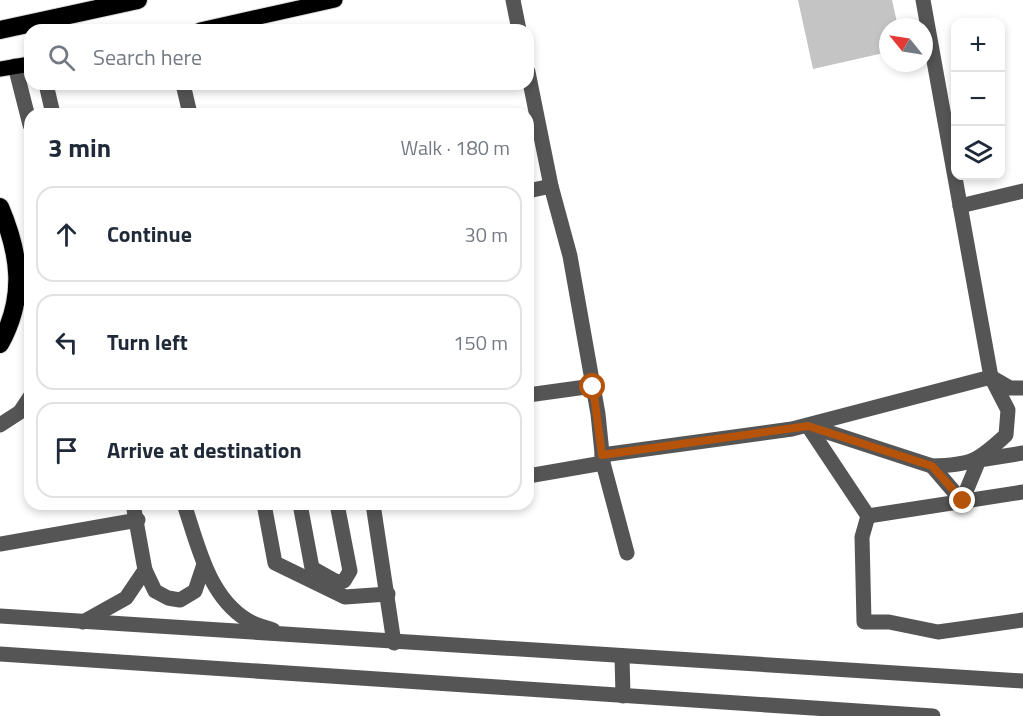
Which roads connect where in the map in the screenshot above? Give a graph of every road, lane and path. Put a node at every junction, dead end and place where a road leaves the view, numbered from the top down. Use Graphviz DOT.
graph roads {
  1 [pos="138,0"];
  2 [pos="335,0"];
  3 [pos="513,0"];
  4 [pos="923,0"];
  5 [pos="30,24"];
  6 [pos="227,24"];
  7 [pos="518,24"];
  8 [pos="24,26"];
  9 [pos="0,32"];
  10 [pos="15,66"];
  11 [pos="47,90"];
  12 [pos="184,90"];
  13 [pos="532,90"];
  14 [pos="26,108"];
  15 [pos="52,108"];
  16 [pos="189,108"];
  17 [pos="551,186"];
  18 [pos="534,190"];
  19 [pos="1023,191"];
  20 [pos="960,206"];
  21 [pos="0,207"];
  22 [pos="0,344"];
  23 [pos="991,377"];
  24 [pos="593,387"];
  25 [pos="1023,387"];
  26 [pos="534,394"];
  27 [pos="24,406"];
  28 [pos="0,425"];
  29 [pos="808,426"];
  30 [pos="1023,453"];
  31 [pos="603,459"];
  32 [pos="979,460"];
  33 [pos="932,466"];
  34 [pos="534,475"];
  35 [pos="1023,492"];
  36 [pos="963,501"];
  37 [pos="135,510"];
  38 [pos="186,510"];
  39 [pos="265,510"];
  40 [pos="301,510"];
  41 [pos="339,510"];
  42 [pos="374,510"];
  43 [pos="868,516"];
  44 [pos="138,520"];
  45 [pos="0,544"];
  46 [pos="627,553"];
  47 [pos="204,564"];
  48 [pos="145,570"];
  49 [pos="388,594"];
  50 [pos="0,616"];
  51 [pos="1023,620"];
  52 [pos="83,622"];
  53 [pos="290,636"];
  54 [pos="394,643"];
  55 [pos="0,654"];
  56 [pos="622,656"];
  57 [pos="1023,681"];
  58 [pos="623,696"];
  59 [pos="933,716"];
  1 -- 5 [label="highway"];
  2 -- 6 [label="main road"];
  3 -- 7 [label="street"];
  4 -- 20 [label="street"];
  8 -- 9 [label="highway"];
  10 -- 14 [label="street"];
  11 -- 15 [label="street"];
  12 -- 16 [label="street"];
  13 -- 17 [label="street"];
  17 -- 18 [label="street"];
  17 -- 24 [label="street"];
  19 -- 20 [label="street"];
  20 -- 23 [label="street"];
  21 -- 22 [label="highway"];
  23 -- 25 [label="street"];
  23 -- 29 [label="street"];
  23 -- 32 [label="street"];
  24 -- 26 [label="street"];
  24 -- 31 [label="street"];
  27 -- 28 [label="street"];
  29 -- 31 [label="street"];
  29 -- 33 [label="street"];
  29 -- 43 [label="street"];
  30 -- 32 [label="street"];
  31 -- 34 [label="street"];
  31 -- 46 [label="street"];
  32 -- 33 [label="street"];
  32 -- 36 [label="street"];
  33 -- 36 [label="street"];
  35 -- 36 [label="street"];
  36 -- 43 [label="street"];
  37 -- 44 [label="street"];
  38 -- 47 [label="street"];
  39 -- 49 [label="street"];
  40 -- 41 [label="street"];
  42 -- 49 [label="street"];
  43 -- 51 [label="street"];
  44 -- 45 [label="street"];
  44 -- 48 [label="street"];
  47 -- 48 [label="street"];
  47 -- 53 [label="street"];
  48 -- 52 [label="street"];
  49 -- 54 [label="street"];
  50 -- 52 [label="street"];
  52 -- 53 [label="street"];
  53 -- 54 [label="street"];
  54 -- 56 [label="street"];
  55 -- 58 [label="street"];
  56 -- 57 [label="street"];
  56 -- 58 [label="street"];
  58 -- 59 [label="street"];
}
